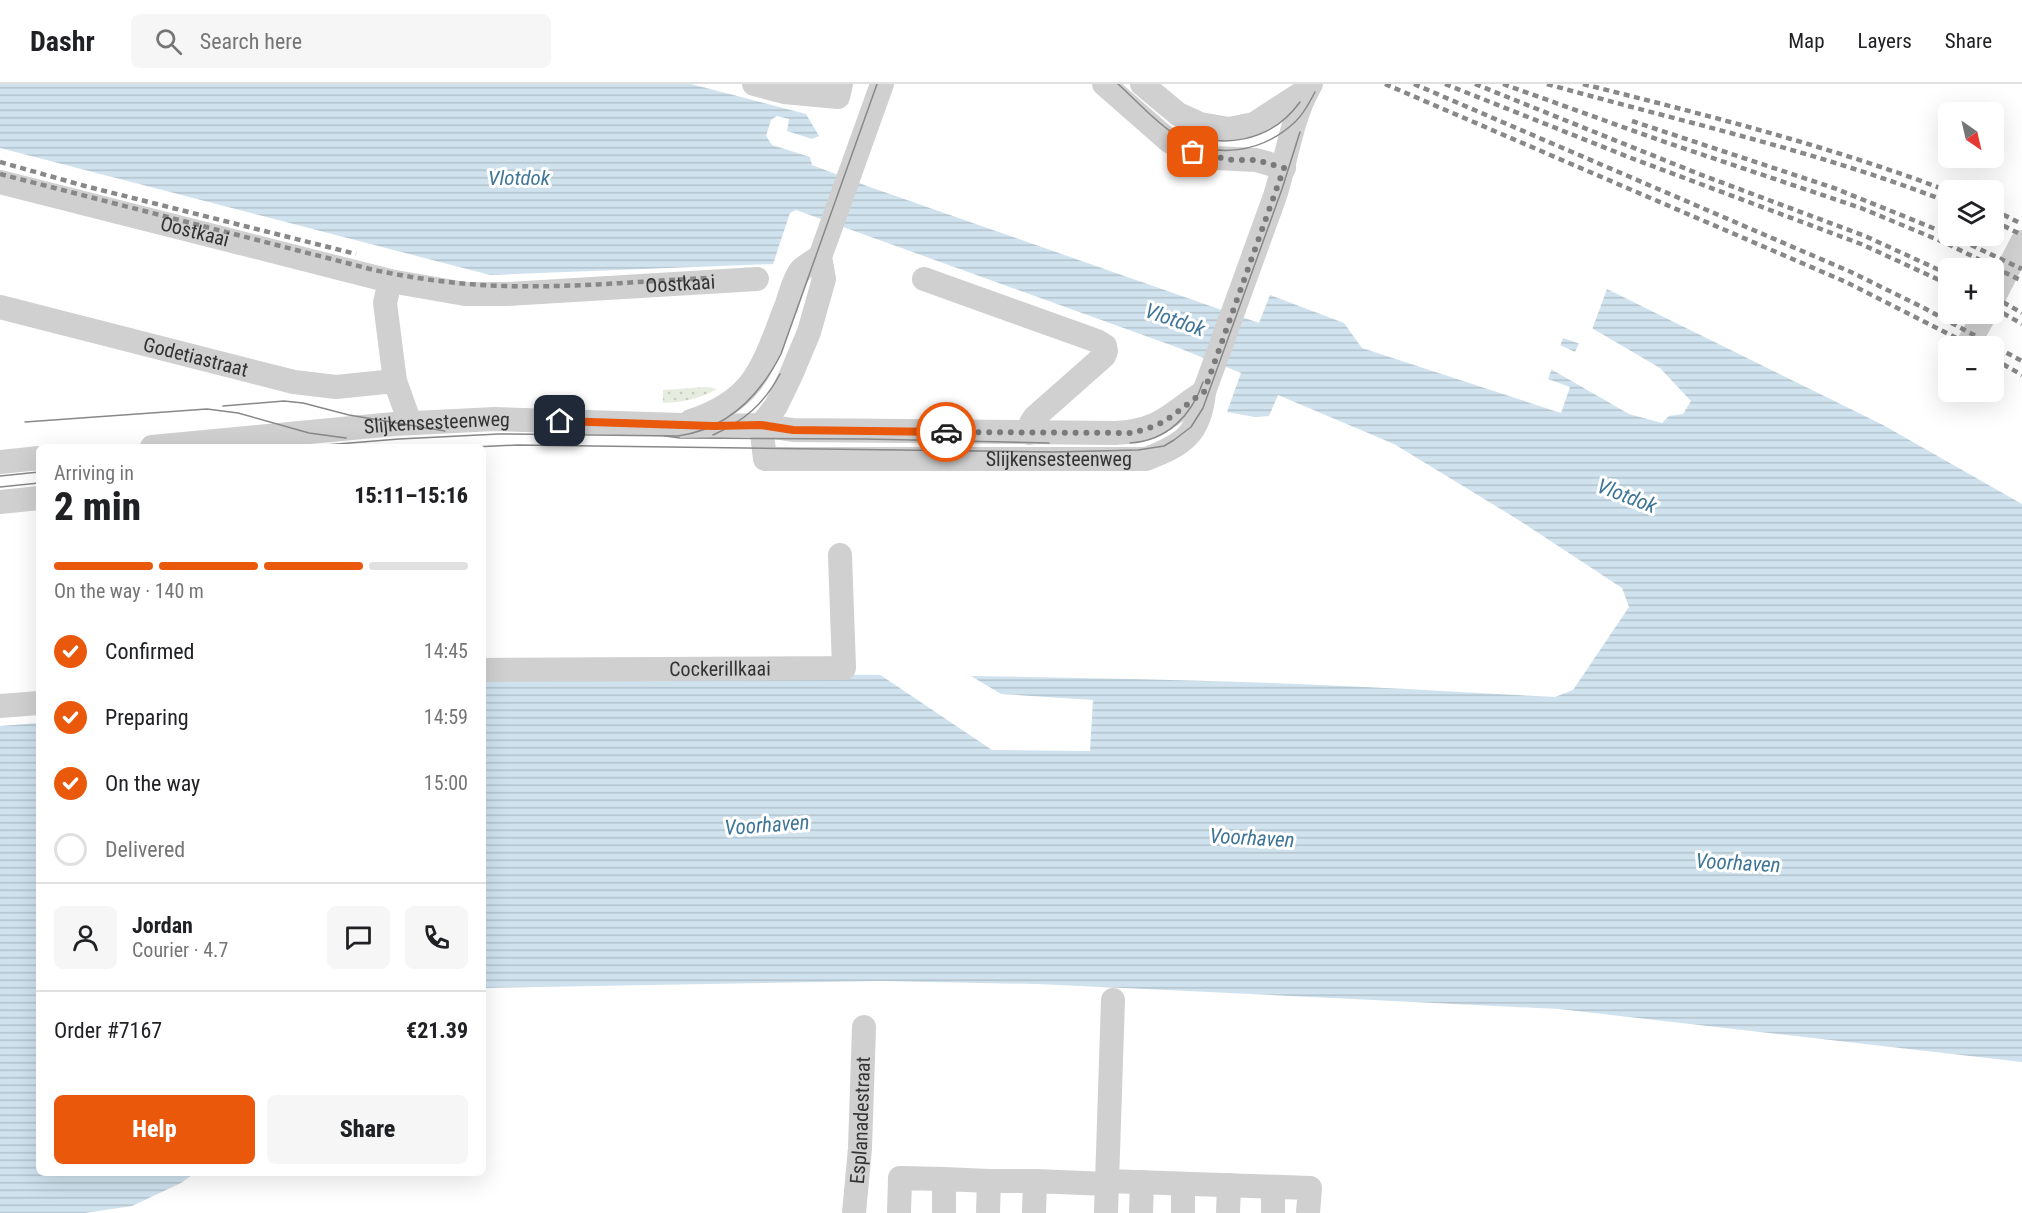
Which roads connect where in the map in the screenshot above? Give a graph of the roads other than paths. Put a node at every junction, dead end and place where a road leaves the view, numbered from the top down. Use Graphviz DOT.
graph roads {
  1 [pos="754,84"];
  2 [pos="841,84"];
  3 [pos="1104,84"];
  4 [pos="1142,84"];
  5 [pos="881,85"];
  6 [pos="1314,87"];
  7 [pos="785,88"];
  8 [pos="1284,168"];
  9 [pos="0,182"];
  10 [pos="2022,242"];
  11 [pos="824,246"];
  12 [pos="2022,249"];
  13 [pos="2004,277"];
  14 [pos="757,279"];
  15 [pos="924,279"];
  16 [pos="390,281"];
  17 [pos="2004,284"];
  18 [pos="0,307"];
  19 [pos="395,381"];
  20 [pos="1205,392"];
  21 [pos="410,423"];
  22 [pos="682,424"];
  23 [pos="761,425"];
  24 [pos="1030,433"];
  25 [pos="184,444"];
  26 [pos="36,458"];
  27 [pos="0,462"];
  28 [pos="36,498"];
  29 [pos="0,502"];
  30 [pos="840,555"];
  31 [pos="486,670"];
  32 [pos="36,703"];
  33 [pos="0,706"];
  34 [pos="1113,1000"];
  35 [pos="864,1028"];
  36 [pos="945,1179"];
  37 [pos="989,1181"];
  38 [pos="1035,1181"];
  39 [pos="1107,1182"];
  40 [pos="1142,1182"];
  41 [pos="1184,1184"];
  42 [pos="1228,1185"];
  43 [pos="1273,1187"];
  44 [pos="854,1213"];
  45 [pos="900,1213"];
  46 [pos="944,1213"];
  47 [pos="988,1213"];
  48 [pos="1034,1213"];
  49 [pos="1106,1213"];
  50 [pos="1141,1213"];
  51 [pos="1183,1213"];
  52 [pos="1228,1213"];
  53 [pos="1273,1213"];
  54 [pos="1308,1213"];
  1 -- 7 [label="street"];
  2 -- 7 [label="street"];
  3 -- 8 [label="street"];
  4 -- 6 [label="street"];
  5 -- 11 [label="street"];
  6 -- 8 [label="street, Slijkensesteenweg"];
  8 -- 20 [label="street, Slijkensesteenweg"];
  9 -- 16 [label="street, Oostkaai"];
  10 -- 13 [label="street"];
  11 -- 22 [label="street"];
  11 -- 23 [label="street"];
  12 -- 17 [label="street"];
  14 -- 16 [label="street, Oostkaai"];
  15 -- 24 [label="street"];
  16 -- 19 [label="street"];
  18 -- 19 [label="street, Godetiastraat"];
  19 -- 21 [label="street"];
  20 -- 23 [label="street, Slijkensesteenweg"];
  20 -- 24 [label="street, Slijkensesteenweg"];
  21 -- 22 [label="street, Slijkensesteenweg"];
  21 -- 25 [label="street, Slijkensesteenweg"];
  22 -- 23 [label="street, Slijkensesteenweg"];
  23 -- 24 [label="street, Slijkensesteenweg"];
  26 -- 27 [label="street"];
  28 -- 29 [label="street"];
  30 -- 31 [label="street, Cockerillkaai"];
  32 -- 33 [label="street"];
  34 -- 39 [label="street"];
  35 -- 44 [label="street, Esplanadestraat"];
  36 -- 37 [label="street"];
  36 -- 45 [label="street"];
  36 -- 46 [label="street"];
  37 -- 38 [label="street"];
  37 -- 47 [label="street"];
  38 -- 39 [label="street"];
  38 -- 48 [label="street"];
  39 -- 40 [label="street"];
  39 -- 49 [label="street"];
  40 -- 41 [label="street"];
  40 -- 50 [label="street"];
  41 -- 42 [label="street"];
  41 -- 51 [label="street"];
  42 -- 43 [label="street"];
  42 -- 52 [label="street"];
  43 -- 53 [label="street"];
  43 -- 54 [label="street"];
}
